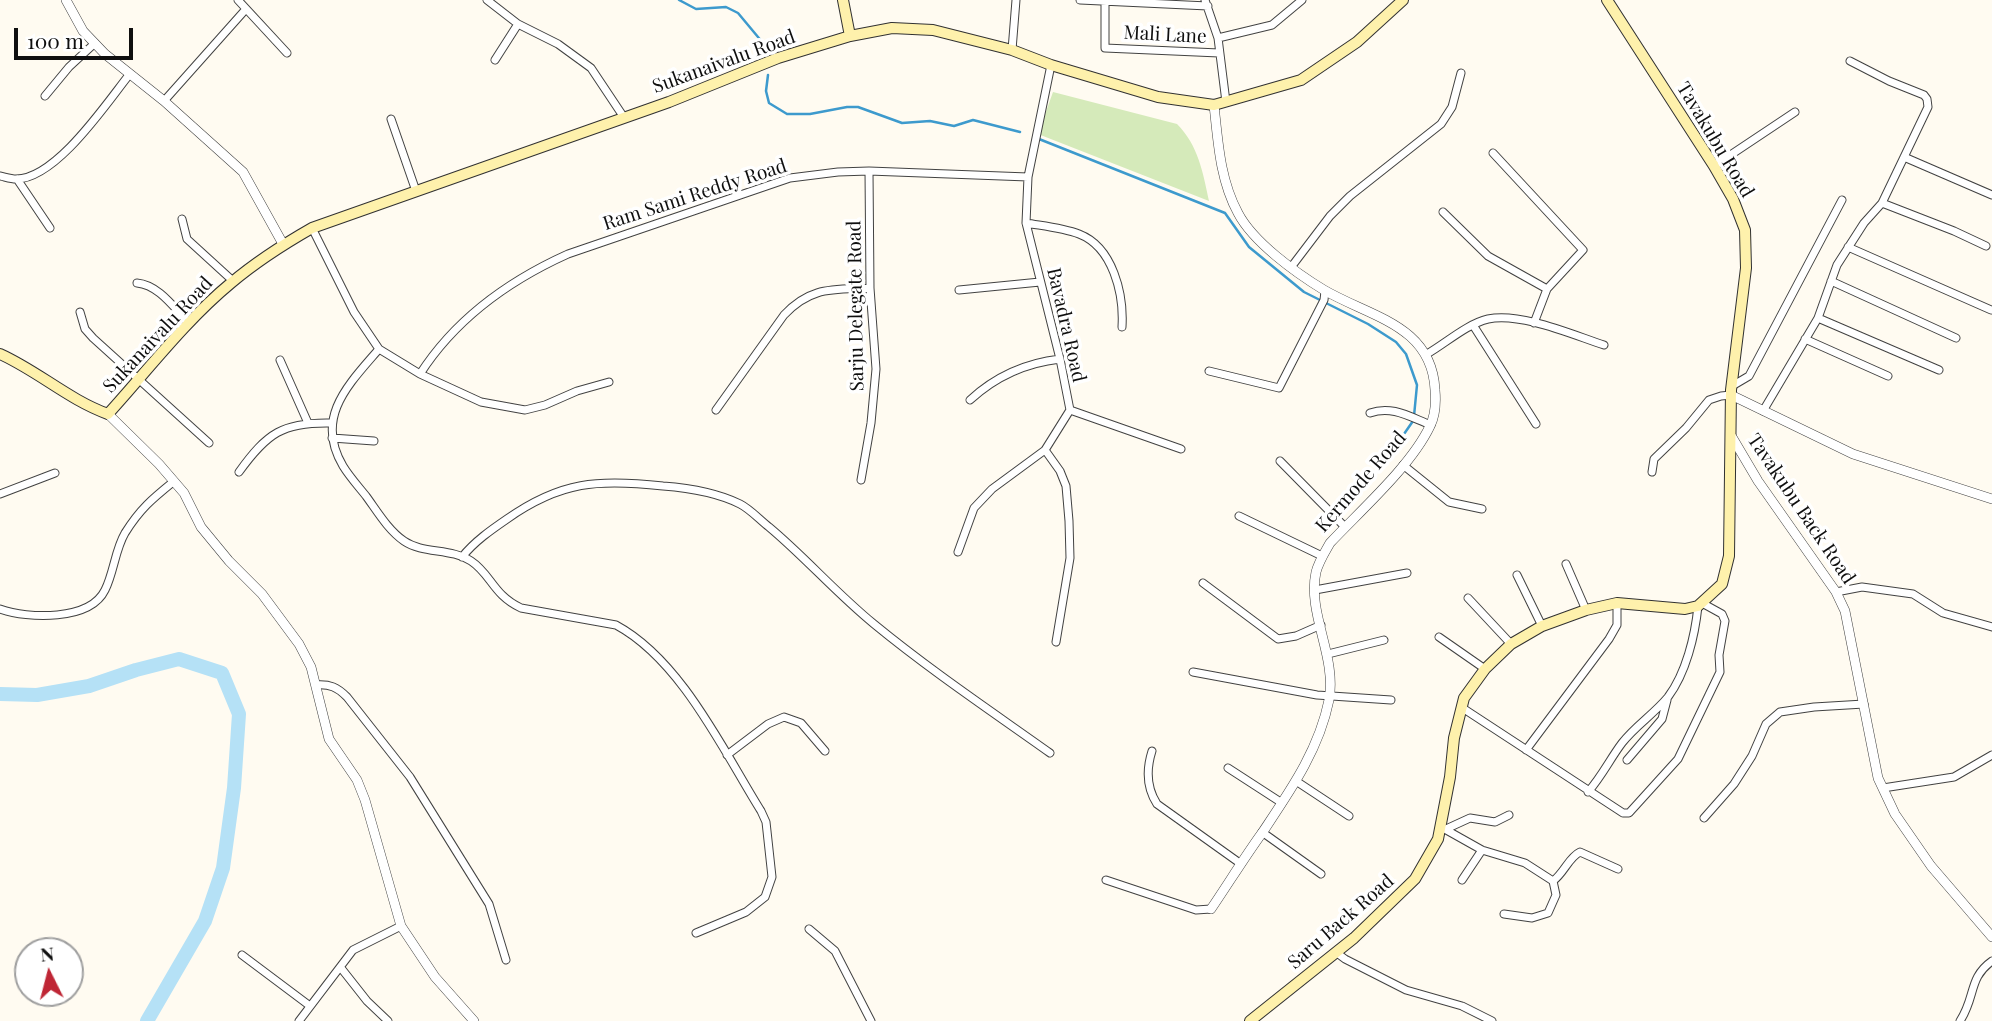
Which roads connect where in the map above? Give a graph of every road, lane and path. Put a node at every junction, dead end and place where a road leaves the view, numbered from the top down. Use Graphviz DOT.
graph roads {
  1 [pos="66,0"];
  2 [pos="238,0"];
  3 [pos="487,0"];
  4 [pos="843,0"];
  5 [pos="1016,0"];
  6 [pos="1080,0"];
  7 [pos="1302,0"];
  8 [pos="1403,0"];
  9 [pos="1607,0"];
  10 [pos="1105,1"];
  11 [pos="1206,3"];
  12 [pos="246,9"];
  13 [pos="518,24"];
  14 [pos="850,36"];
  15 [pos="1218,38"];
  16 [pos="95,43"];
  17 [pos="1012,50"];
  18 [pos="287,52"];
  19 [pos="1219,53"];
  20 [pos="495,60"];
  21 [pos="1850,61"];
  22 [pos="1051,65"];
  23 [pos="1461,73"];
  24 [pos="129,75"];
  25 [pos="45,96"];
  26 [pos="164,101"];
  27 [pos="1220,104"];
  28 [pos="1795,112"];
  29 [pos="623,117"];
  30 [pos="391,119"];
  31 [pos="1493,153"];
  32 [pos="1904,157"];
  33 [pos="1714,166"];
  34 [pos="869,172"];
  35 [pos="0,176"];
  36 [pos="1028,177"];
  37 [pos="17,179"];
  38 [pos="416,191"];
  39 [pos="1992,195"];
  40 [pos="1842,200"];
  41 [pos="1882,203"];
  42 [pos="1443,212"];
  43 [pos="182,219"];
  44 [pos="1026,223"];
  45 [pos="50,228"];
  46 [pos="312,228"];
  47 [pos="284,244"];
  48 [pos="1986,246"];
  49 [pos="1848,247"];
  50 [pos="1292,266"];
  51 [pos="233,281"];
  52 [pos="1831,281"];
  53 [pos="1040,282"];
  54 [pos="137,283"];
  55 [pos="870,288"];
  56 [pos="1547,289"];
  57 [pos="959,290"];
  58 [pos="1325,295"];
  59 [pos="1991,310"];
  60 [pos="80,312"];
  61 [pos="1818,318"];
  62 [pos="189,323"];
  63 [pos="1534,323"];
  64 [pos="1474,326"];
  65 [pos="1122,327"];
  66 [pos="1956,338"];
  67 [pos="1805,339"];
  68 [pos="1604,345"];
  69 [pos="379,349"];
  70 [pos="0,354"];
  71 [pos="1427,354"];
  72 [pos="1060,359"];
  73 [pos="280,360"];
  74 [pos="1939,370"];
  75 [pos="1209,371"];
  76 [pos="420,374"];
  77 [pos="1888,376"];
  78 [pos="140,379"];
  79 [pos="609,382"];
  80 [pos="1732,391"];
  81 [pos="970,400"];
  82 [pos="716,410"];
  83 [pos="1070,410"];
  84 [pos="1763,411"];
  85 [pos="1370,413"];
  86 [pos="108,414"];
  87 [pos="308,423"];
  88 [pos="331,423"];
  89 [pos="1536,424"];
  90 [pos="1431,425"];
  91 [pos="1732,437"];
  92 [pos="332,438"];
  93 [pos="374,441"];
  94 [pos="209,443"];
  95 [pos="1181,449"];
  96 [pos="1045,450"];
  97 [pos="1280,461"];
  98 [pos="1403,465"];
  99 [pos="239,472"];
  100 [pos="1652,472"];
  101 [pos="55,473"];
  102 [pos="861,480"];
  103 [pos="173,482"];
  104 [pos="0,494"];
  105 [pos="1992,499"];
  106 [pos="1482,509"];
  107 [pos="1239,516"];
  108 [pos="1345,527"];
  109 [pos="958,552"];
  110 [pos="463,556"];
  111 [pos="1322,556"];
  112 [pos="1566,564"];
  113 [pos="1407,573"];
  114 [pos="1517,575"];
  115 [pos="1203,583"];
  116 [pos="1315,590"];
  117 [pos="1836,592"];
  118 [pos="1468,598"];
  119 [pos="1617,603"];
  120 [pos="1700,605"];
  121 [pos="0,609"];
  122 [pos="1586,610"];
  123 [pos="1321,625"];
  124 [pos="1542,626"];
  125 [pos="1992,626"];
  126 [pos="1439,637"];
  127 [pos="1384,640"];
  128 [pos="1056,642"];
  129 [pos="1511,644"];
  130 [pos="1328,654"];
  131 [pos="1485,668"];
  132 [pos="1193,672"];
  133 [pos="316,685"];
  134 [pos="1330,695"];
  135 [pos="1668,696"];
  136 [pos="1391,700"];
  137 [pos="1864,704"];
  138 [pos="1461,707"];
  139 [pos="1526,750"];
  140 [pos="825,751"];
  141 [pos="1152,751"];
  142 [pos="1050,753"];
  143 [pos="727,755"];
  144 [pos="1992,755"];
  145 [pos="1627,760"];
  146 [pos="1228,768"];
  147 [pos="1296,781"];
  148 [pos="1883,788"];
  149 [pos="1588,792"];
  150 [pos="1283,803"];
  151 [pos="1509,815"];
  152 [pos="1349,816"];
  153 [pos="1704,818"];
  154 [pos="1443,828"];
  155 [pos="1262,832"];
  156 [pos="1482,850"];
  157 [pos="1241,864"];
  158 [pos="1618,869"];
  159 [pos="1321,874"];
  160 [pos="1106,880"];
  161 [pos="1462,880"];
  162 [pos="1553,881"];
  163 [pos="1211,909"];
  164 [pos="1504,914"];
  165 [pos="401,926"];
  166 [pos="809,929"];
  167 [pos="696,933"];
  168 [pos="1992,937"];
  169 [pos="1337,953"];
  170 [pos="242,956"];
  171 [pos="506,960"];
  172 [pos="1992,961"];
  173 [pos="341,968"];
  174 [pos="310,1006"];
  175 [pos="299,1021"];
  176 [pos="388,1021"];
  177 [pos="474,1021"];
  178 [pos="871,1021"];
  179 [pos="1250,1021"];
  180 [pos="1492,1021"];
  181 [pos="1960,1021"];
  1 -- 16 [label="street"];
  2 -- 12 [label="street"];
  3 -- 13 [label="street"];
  4 -- 14 [label="main road"];
  5 -- 17 [label="street"];
  6 -- 10 [label="street"];
  7 -- 15 [label="street"];
  8 -- 27 [label="main road, Sukanaivalu Road"];
  9 -- 33 [label="main road, Tavakubu Road"];
  10 -- 11 [label="street"];
  10 -- 19 [label="street, Mali Lane"];
  11 -- 15 [label="street"];
  12 -- 18 [label="street"];
  12 -- 26 [label="street"];
  13 -- 20 [label="street"];
  13 -- 29 [label="street"];
  14 -- 17 [label="main road, Sukanaivalu Road"];
  14 -- 29 [label="main road, Sukanaivalu Road"];
  15 -- 19 [label="street"];
  16 -- 24 [label="street"];
  16 -- 25 [label="street"];
  17 -- 22 [label="main road, Sukanaivalu Road"];
  19 -- 27 [label="street"];
  21 -- 32 [label="street"];
  22 -- 27 [label="main road, Sukanaivalu Road"];
  22 -- 36 [label="street, Bavadra Road"];
  23 -- 50 [label="street"];
  24 -- 26 [label="street"];
  24 -- 37 [label="street"];
  26 -- 47 [label="street"];
  27 -- 50 [label="street"];
  28 -- 33 [label="street"];
  29 -- 38 [label="main road, Sukanaivalu Road"];
  30 -- 38 [label="street"];
  31 -- 56 [label="street"];
  32 -- 39 [label="street"];
  32 -- 41 [label="street"];
  33 -- 80 [label="main road, Tavakubu Road"];
  34 -- 36 [label="street, Ram Sami Reddy Road"];
  34 -- 55 [label="street, Sarju Delegate Road"];
  34 -- 76 [label="street, Ram Sami Reddy Road"];
  35 -- 37 [label="street"];
  36 -- 44 [label="street, Bavadra Road"];
  37 -- 45 [label="street"];
  38 -- 46 [label="main road, Sukanaivalu Road"];
  40 -- 80 [label="street"];
  41 -- 48 [label="street"];
  41 -- 49 [label="street"];
  42 -- 56 [label="street"];
  43 -- 51 [label="street"];
  44 -- 53 [label="street, Bavadra Road"];
  44 -- 65 [label="street"];
  46 -- 47 [label="main road, Sukanaivalu Road"];
  46 -- 69 [label="street"];
  47 -- 51 [label="main road, Sukanaivalu Road"];
  49 -- 52 [label="street"];
  49 -- 59 [label="street"];
  50 -- 58 [label="street"];
  51 -- 62 [label="main road, Sukanaivalu Road"];
  52 -- 61 [label="street"];
  52 -- 66 [label="street"];
  53 -- 57 [label="street"];
  53 -- 72 [label="street, Bavadra Road"];
  54 -- 62 [label="street"];
  55 -- 82 [label="street"];
  55 -- 102 [label="street, Sarju Delegate Road"];
  56 -- 63 [label="street"];
  58 -- 71 [label="street"];
  58 -- 75 [label="street"];
  60 -- 78 [label="street"];
  61 -- 67 [label="street"];
  61 -- 74 [label="street"];
  62 -- 78 [label="main road, Sukanaivalu Road"];
  63 -- 64 [label="street"];
  63 -- 68 [label="street"];
  64 -- 71 [label="street"];
  64 -- 89 [label="street"];
  67 -- 77 [label="street"];
  67 -- 84 [label="street"];
  69 -- 76 [label="street"];
  69 -- 88 [label="street"];
  70 -- 86 [label="main road"];
  71 -- 90 [label="street, Kermode Road"];
  72 -- 81 [label="street"];
  72 -- 83 [label="street, Bavadra Road"];
  73 -- 87 [label="street"];
  76 -- 79 [label="street"];
  78 -- 86 [label="main road, Sukanaivalu Road"];
  78 -- 94 [label="street"];
  80 -- 84 [label="street"];
  80 -- 91 [label="main road, Tavakubu Road"];
  80 -- 100 [label="street"];
  83 -- 95 [label="street"];
  83 -- 96 [label="street, Bavadra Road"];
  84 -- 105 [label="street"];
  85 -- 90 [label="street"];
  86 -- 103 [label="street"];
  87 -- 88 [label="street"];
  87 -- 99 [label="street"];
  88 -- 92 [label="street"];
  90 -- 98 [label="street, Kermode Road"];
  91 -- 117 [label="street, Tavakubu Back Road"];
  91 -- 120 [label="main road"];
  92 -- 93 [label="street"];
  92 -- 110 [label="street"];
  96 -- 109 [label="street, Bavadra Road"];
  96 -- 128 [label="street"];
  97 -- 108 [label="street"];
  98 -- 106 [label="street"];
  98 -- 108 [label="street, Kermode Road"];
  101 -- 104 [label="street"];
  103 -- 121 [label="street"];
  103 -- 133 [label="street"];
  107 -- 111 [label="street"];
  108 -- 111 [label="street, Kermode Road"];
  110 -- 142 [label="street"];
  110 -- 143 [label="street"];
  111 -- 116 [label="street, Kermode Road"];
  112 -- 122 [label="street"];
  113 -- 116 [label="street"];
  114 -- 124 [label="street"];
  115 -- 123 [label="street"];
  116 -- 123 [label="street, Kermode Road"];
  117 -- 125 [label="street"];
  117 -- 137 [label="street, Tavakubu Back Road"];
  118 -- 129 [label="street"];
  119 -- 120 [label="main road, Saru Back Road"];
  119 -- 122 [label="main road, Saru Back Road"];
  119 -- 139 [label="street"];
  120 -- 135 [label="street"];
  120 -- 149 [label="street"];
  122 -- 124 [label="main road, Saru Back Road"];
  123 -- 130 [label="street, Kermode Road"];
  124 -- 129 [label="main road, Saru Back Road"];
  126 -- 131 [label="street"];
  127 -- 130 [label="street"];
  129 -- 131 [label="main road, Saru Back Road"];
  130 -- 134 [label="street, Kermode Road"];
  131 -- 138 [label="main road, Saru Back Road"];
  132 -- 134 [label="street"];
  133 -- 165 [label="street"];
  133 -- 171 [label="street"];
  134 -- 136 [label="street"];
  134 -- 147 [label="street, Kermode Road"];
  135 -- 145 [label="street"];
  135 -- 149 [label="street"];
  137 -- 148 [label="street, Tavakubu Back Road"];
  137 -- 153 [label="street"];
  138 -- 139 [label="street"];
  138 -- 154 [label="main road, Saru Back Road"];
  139 -- 149 [label="street"];
  140 -- 143 [label="street"];
  141 -- 157 [label="street"];
  143 -- 167 [label="street"];
  144 -- 148 [label="street"];
  146 -- 150 [label="street"];
  147 -- 150 [label="street, Kermode Road"];
  147 -- 152 [label="street"];
  148 -- 168 [label="street, Tavakubu Back Road"];
  150 -- 155 [label="street, Kermode Road"];
  151 -- 154 [label="street"];
  154 -- 156 [label="street"];
  154 -- 169 [label="main road, Saru Back Road"];
  155 -- 157 [label="street, Kermode Road"];
  155 -- 159 [label="street"];
  156 -- 161 [label="street"];
  156 -- 162 [label="street"];
  157 -- 163 [label="street, Kermode Road"];
  158 -- 162 [label="street"];
  160 -- 163 [label="street"];
  162 -- 164 [label="street"];
  165 -- 173 [label="street"];
  165 -- 177 [label="street"];
  166 -- 178 [label="street"];
  169 -- 179 [label="main road, Saru Back Road"];
  169 -- 180 [label="street"];
  170 -- 174 [label="street"];
  172 -- 181 [label="street"];
  173 -- 174 [label="street"];
  173 -- 176 [label="street"];
  174 -- 175 [label="street"];
}
